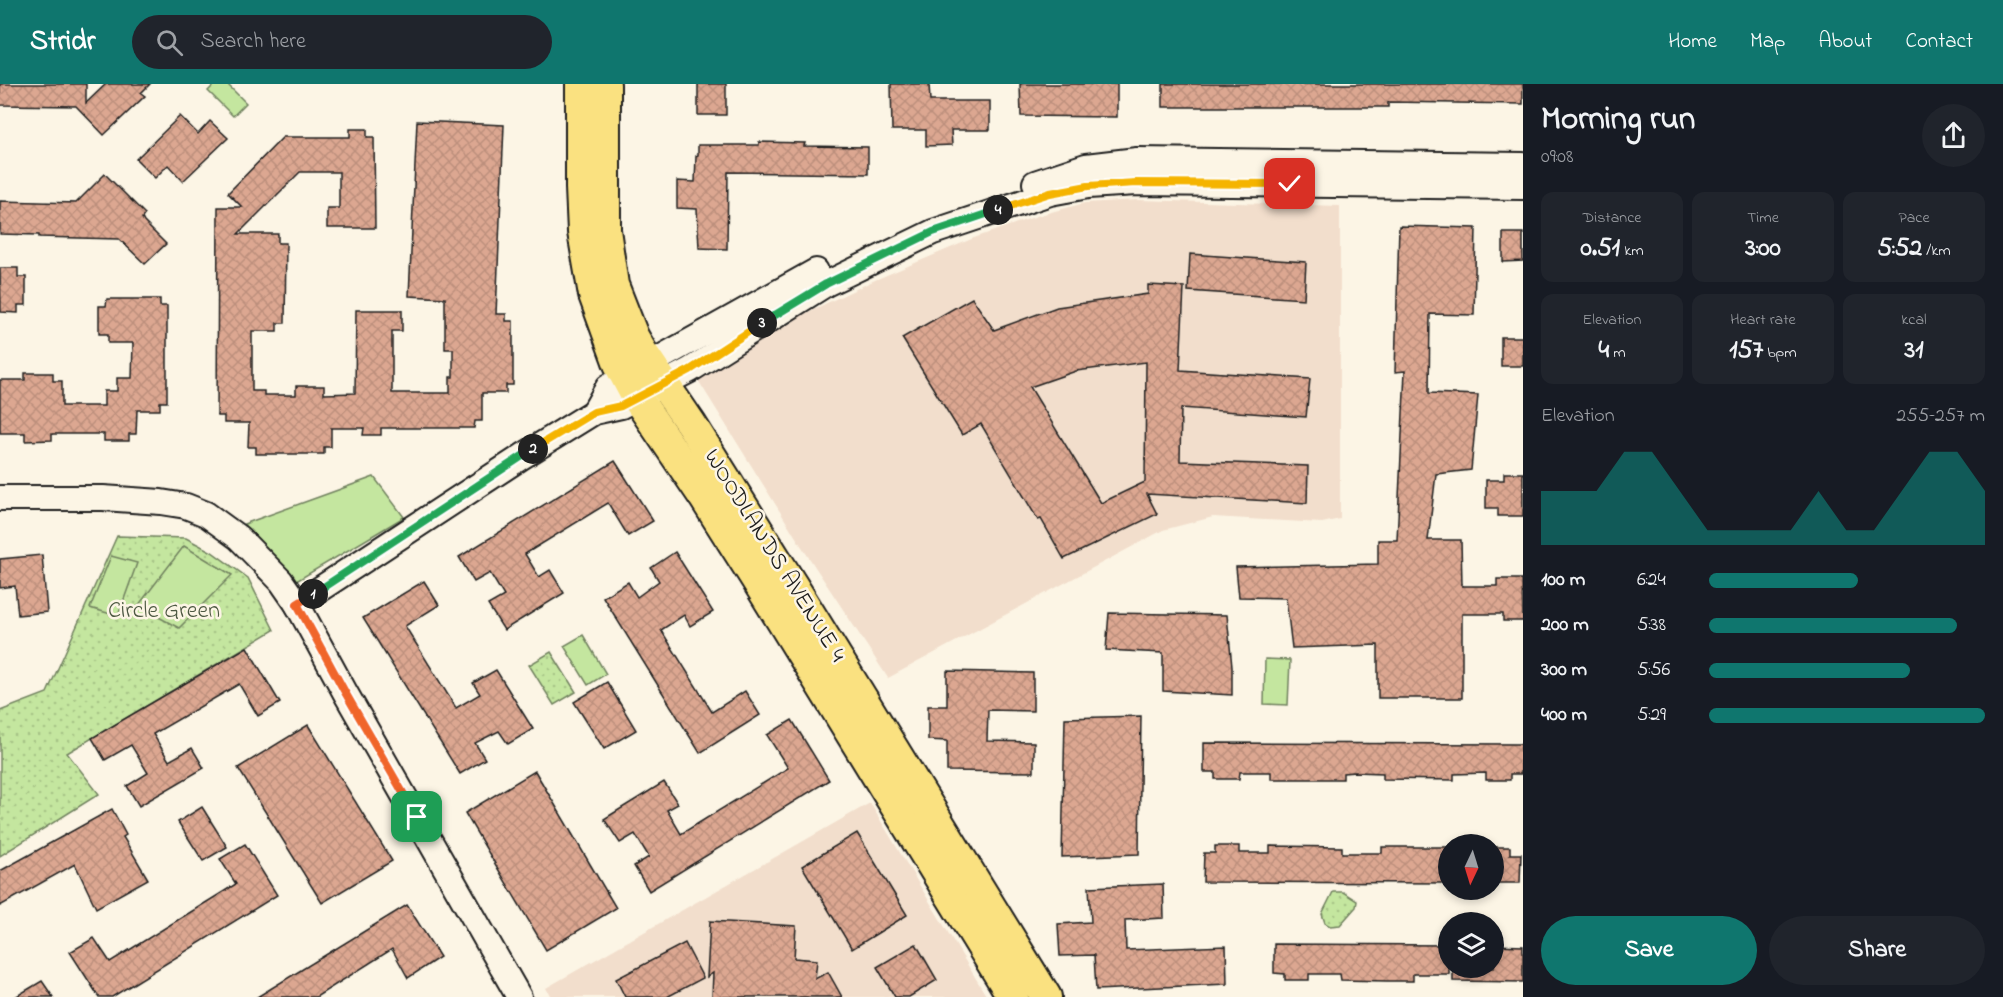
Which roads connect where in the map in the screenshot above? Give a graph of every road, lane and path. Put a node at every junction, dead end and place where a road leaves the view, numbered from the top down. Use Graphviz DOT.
graph roads {
  1 [pos="581,84"];
  2 [pos="605,84"];
  3 [pos="1523,165"];
  4 [pos="1523,187"];
  5 [pos="644,380"];
  6 [pos="0,498"];
  7 [pos="297,604"];
  8 [pos="519,997"];
  9 [pos="1013,997"];
  10 [pos="1046,997"];
  1 -- 5 [label="main road, WOODLANDS AVENUE 4"];
  2 -- 5 [label="main road, WOODLANDS AVENUE 4"];
  3 -- 5 [label="street"];
  4 -- 5 [label="street"];
  5 -- 7 [label="street"];
  5 -- 9 [label="main road, WOODLANDS AVENUE 4"];
  5 -- 10 [label="main road, WOODLANDS AVENUE 4"];
  6 -- 7 [label="street"];
  7 -- 8 [label="street"];
}
